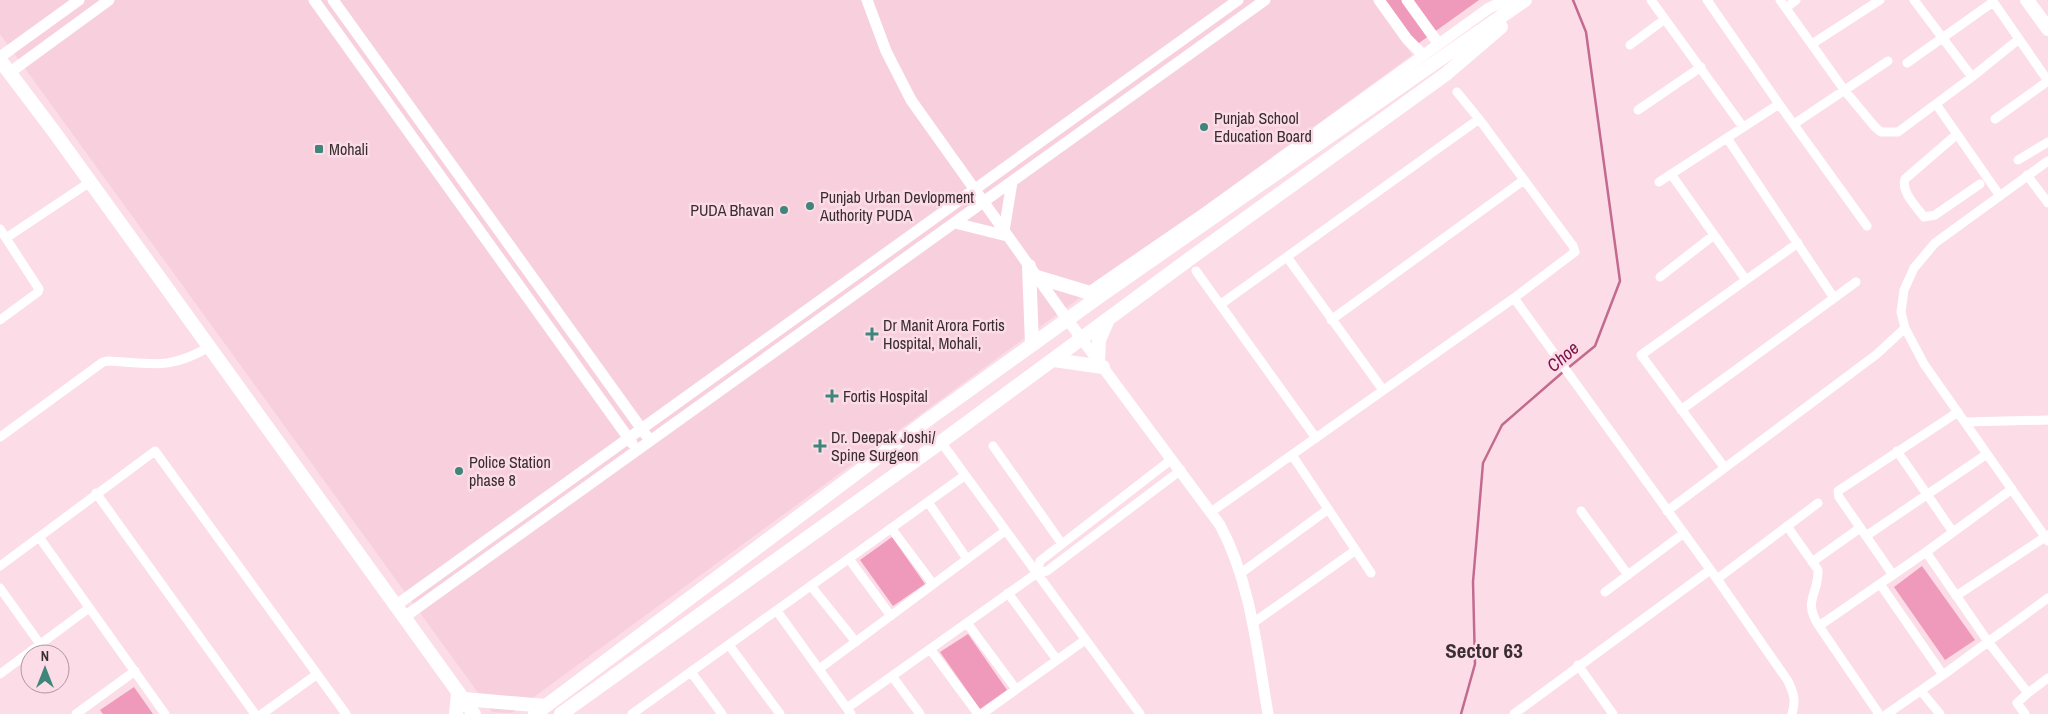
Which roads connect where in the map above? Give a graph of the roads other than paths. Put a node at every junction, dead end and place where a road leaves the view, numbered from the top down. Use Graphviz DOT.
graph roads {
  1 [pos="79,0"];
  2 [pos="110,0"];
  3 [pos="314,0"];
  4 [pos="333,0"];
  5 [pos="867,0"];
  6 [pos="1238,0"];
  7 [pos="1265,0"];
  8 [pos="1379,0"];
  9 [pos="1407,0"];
  10 [pos="1651,0"];
  11 [pos="1707,0"];
  12 [pos="1796,0"];
  13 [pos="1880,0"];
  14 [pos="1914,0"];
  15 [pos="2027,0"];
  16 [pos="1524,1"];
  17 [pos="1993,1"];
  18 [pos="1783,4"];
  19 [pos="1665,19"];
  20 [pos="1204,25"];
  21 [pos="2048,29"];
  22 [pos="1213,37"];
  23 [pos="1942,38"];
  24 [pos="2020,39"];
  25 [pos="1438,43"];
  26 [pos="1812,44"];
  27 [pos="1630,45"];
  28 [pos="370,51"];
  29 [pos="1423,56"];
  30 [pos="0,58"];
  31 [pos="358,60"];
  32 [pos="1888,61"];
  33 [pos="1907,63"];
  34 [pos="1701,68"];
  35 [pos="9,73"];
  36 [pos="1972,77"];
  37 [pos="1113,90"];
  38 [pos="1845,91"];
  39 [pos="1457,92"];
  40 [pos="1122,103"];
  41 [pos="1779,104"];
  42 [pos="1936,104"];
  43 [pos="1638,110"];
  44 [pos="1480,119"];
  45 [pos="1995,119"];
  46 [pos="1794,124"];
  47 [pos="1743,127"];
  48 [pos="1956,135"];
  49 [pos="1727,138"];
  50 [pos="2048,142"];
  51 [pos="437,144"];
  52 [pos="424,153"];
  53 [pos="2018,160"];
  54 [pos="2048,161"];
  55 [pos="1671,174"];
  56 [pos="2027,175"];
  57 [pos="1524,180"];
  58 [pos="90,182"];
  59 [pos="1012,182"];
  60 [pos="1659,182"];
  61 [pos="1980,184"];
  62 [pos="974,189"];
  63 [pos="2000,196"];
  64 [pos="984,203"];
  65 [pos="2048,203"];
  66 [pos="955,223"];
  67 [pos="1867,226"];
  68 [pos="0,229"];
  69 [pos="1006,234"];
  70 [pos="1714,235"];
  71 [pos="6,238"];
  72 [pos="1798,243"];
  73 [pos="1287,257"];
  74 [pos="1196,270"];
  75 [pos="1033,271"];
  76 [pos="1660,276"];
  77 [pos="1746,280"];
  78 [pos="1856,282"];
  79 [pos="1094,294"];
  80 [pos="1514,298"];
  81 [pos="1834,298"];
  82 [pos="1221,304"];
  83 [pos="1067,319"];
  84 [pos="1109,319"];
  85 [pos="0,320"];
  86 [pos="1331,320"];
  87 [pos="1905,328"];
  88 [pos="575,336"];
  89 [pos="1082,339"];
  90 [pos="1032,344"];
  91 [pos="562,345"];
  92 [pos="209,347"];
  93 [pos="1054,360"];
  94 [pos="1101,364"];
  95 [pos="1383,390"];
  96 [pos="1681,410"];
  97 [pos="1958,412"];
  98 [pos="2048,420"];
  99 [pos="1965,422"];
  100 [pos="641,428"];
  101 [pos="0,437"];
  102 [pos="628,438"];
  103 [pos="1316,438"];
  104 [pos="650,441"];
  105 [pos="941,442"];
  106 [pos="993,446"];
  107 [pos="637,450"];
  108 [pos="1897,451"];
  109 [pos="1987,454"];
  110 [pos="1292,455"];
  111 [pos="1172,459"];
  112 [pos="1724,467"];
  113 [pos="1181,470"];
  114 [pos="964,476"];
  115 [pos="2012,488"];
  116 [pos="96,493"];
  117 [pos="1927,495"];
  118 [pos="928,502"];
  119 [pos="1818,503"];
  120 [pos="1327,510"];
  121 [pos="1581,511"];
  122 [pos="1667,511"];
  123 [pos="1212,512"];
  124 [pos="1787,526"];
  125 [pos="892,528"];
  126 [pos="1860,528"];
  127 [pos="1005,531"];
  128 [pos="1953,532"];
  129 [pos="1684,533"];
  130 [pos="1866,536"];
  131 [pos="39,537"];
  132 [pos="2047,538"];
  133 [pos="1062,544"];
  134 [pos="1355,549"];
  135 [pos="1926,552"];
  136 [pos="849,558"];
  137 [pos="967,559"];
  138 [pos="1812,562"];
  139 [pos="0,566"];
  140 [pos="1710,570"];
  141 [pos="1037,573"];
  142 [pos="1240,573"];
  143 [pos="1371,573"];
  144 [pos="1628,575"];
  145 [pos="1893,575"];
  146 [pos="1717,579"];
  147 [pos="933,584"];
  148 [pos="1880,584"];
  149 [pos="812,586"];
  150 [pos="0,588"];
  151 [pos="1605,592"];
  152 [pos="1008,593"];
  153 [pos="1956,596"];
  154 [pos="2048,598"];
  155 [pos="395,606"];
  156 [pos="90,608"];
  157 [pos="776,611"];
  158 [pos="891,616"];
  159 [pos="403,618"];
  160 [pos="967,622"];
  161 [pos="1253,623"];
  162 [pos="1820,626"];
  163 [pos="1085,640"];
  164 [pos="856,642"];
  165 [pos="1989,643"];
  166 [pos="40,644"];
  167 [pos="729,644"];
  168 [pos="930,649"];
  169 [pos="20,659"];
  170 [pos="1057,660"];
  171 [pos="1578,665"];
  172 [pos="819,669"];
  173 [pos="134,671"];
  174 [pos="691,672"];
  175 [pos="0,674"];
  176 [pos="316,674"];
  177 [pos="1943,675"];
  178 [pos="892,676"];
  179 [pos="2048,678"];
  180 [pos="1016,690"];
  181 [pos="1921,691"];
  182 [pos="2028,693"];
  183 [pos="461,696"];
  184 [pos="87,706"];
  185 [pos="540,710"];
  186 [pos="849,711"];
  187 [pos="76,714"];
  188 [pos="93,714"];
  189 [pos="165,714"];
  190 [pos="255,714"];
  191 [pos="262,714"];
  192 [pos="346,714"];
  193 [pos="456,714"];
  194 [pos="474,714"];
  195 [pos="561,714"];
  196 [pos="632,714"];
  197 [pos="721,714"];
  198 [pos="780,714"];
  199 [pos="920,714"];
  200 [pos="978,714"];
  201 [pos="982,714"];
  202 [pos="1140,714"];
  203 [pos="1268,714"];
  204 [pos="1514,714"];
  205 [pos="1612,714"];
  206 [pos="1792,714"];
  207 [pos="1879,714"];
  208 [pos="1887,714"];
  209 [pos="1940,714"];
  210 [pos="2025,714"];
  1 -- 30 [label="street"];
  2 -- 35 [label="street"];
  3 -- 31 [label="street"];
  4 -- 28 [label="street"];
  5 -- 62 [label="street"];
  6 -- 20 [label="street"];
  7 -- 22 [label="street"];
  8 -- 29 [label="street"];
  9 -- 25 [label="street"];
  10 -- 19 [label="street"];
  11 -- 41 [label="street"];
  12 -- 18 [label="street"];
  13 -- 26 [label="street"];
  14 -- 23 [label="street"];
  15 -- 21 [label="main road"];
  16 -- 25 [label="street"];
  16 -- 79 [label="main road"];
  16 -- 84 [label="main road"];
  17 -- 23 [label="street"];
  17 -- 24 [label="street"];
  18 -- 26 [label="street"];
  19 -- 27 [label="street"];
  19 -- 34 [label="street"];
  20 -- 22 [label="street"];
  20 -- 37 [label="street"];
  22 -- 40 [label="street"];
  23 -- 33 [label="street"];
  23 -- 36 [label="street"];
  24 -- 36 [label="street"];
  24 -- 45 [label="street"];
  25 -- 29 [label="street"];
  26 -- 38 [label="street"];
  28 -- 31 [label="street"];
  28 -- 51 [label="street"];
  29 -- 79 [label="street"];
  30 -- 35 [label="main road"];
  31 -- 52 [label="street"];
  32 -- 38 [label="street"];
  34 -- 43 [label="street"];
  34 -- 47 [label="street"];
  35 -- 58 [label="main road"];
  36 -- 42 [label="street"];
  37 -- 40 [label="street"];
  37 -- 62 [label="street"];
  38 -- 42 [label="street"];
  38 -- 46 [label="street"];
  39 -- 44 [label="street"];
  40 -- 59 [label="street"];
  41 -- 46 [label="street"];
  41 -- 47 [label="street"];
  42 -- 48 [label="street"];
  44 -- 57 [label="street"];
  44 -- 73 [label="street"];
  46 -- 67 [label="street"];
  47 -- 49 [label="street"];
  48 -- 61 [label="street"];
  48 -- 63 [label="street"];
  49 -- 55 [label="street"];
  49 -- 72 [label="street"];
  50 -- 53 [label="street"];
  51 -- 52 [label="street"];
  51 -- 88 [label="street"];
  52 -- 91 [label="street"];
  54 -- 56 [label="street"];
  55 -- 60 [label="street"];
  55 -- 70 [label="street"];
  56 -- 63 [label="street"];
  56 -- 65 [label="street"];
  57 -- 80 [label="street"];
  57 -- 86 [label="street"];
  58 -- 71 [label="street"];
  58 -- 92 [label="main road"];
  59 -- 64 [label="street"];
  59 -- 69 [label="street"];
  62 -- 64 [label="street"];
  62 -- 100 [label="street"];
  63 -- 87 [label="street"];
  64 -- 66 [label="street"];
  64 -- 69 [label="street"];
  66 -- 69 [label="street"];
  66 -- 104 [label="street"];
  68 -- 71 [label="street"];
  69 -- 75 [label="street"];
  70 -- 76 [label="street"];
  70 -- 77 [label="street"];
  71 -- 85 [label="street"];
  72 -- 77 [label="street"];
  72 -- 81 [label="street"];
  73 -- 82 [label="street"];
  73 -- 86 [label="street"];
  74 -- 82 [label="street"];
  75 -- 79 [label="main road"];
  75 -- 83 [label="street"];
  75 -- 90 [label="main road"];
  77 -- 96 [label="street"];
  78 -- 81 [label="street"];
  79 -- 83 [label="main road"];
  80 -- 95 [label="street"];
  80 -- 122 [label="street"];
  81 -- 96 [label="street"];
  82 -- 103 [label="street"];
  83 -- 89 [label="street"];
  83 -- 90 [label="main road"];
  84 -- 89 [label="main road"];
  84 -- 94 [label="main road"];
  86 -- 95 [label="street"];
  87 -- 97 [label="street"];
  87 -- 112 [label="street"];
  88 -- 91 [label="street"];
  88 -- 100 [label="street"];
  89 -- 93 [label="main road"];
  89 -- 94 [label="street"];
  90 -- 185 [label="main road"];
  91 -- 102 [label="street"];
  92 -- 101 [label="street"];
  92 -- 155 [label="main road"];
  93 -- 94 [label="main road"];
  93 -- 105 [label="main road"];
  94 -- 111 [label="street"];
  95 -- 103 [label="street"];
  96 -- 112 [label="street"];
  97 -- 99 [label="street"];
  97 -- 108 [label="street"];
  98 -- 99 [label="street"];
  99 -- 109 [label="street"];
  100 -- 102 [label="street"];
  100 -- 104 [label="street"];
  102 -- 107 [label="street"];
  102 -- 155 [label="street"];
  103 -- 110 [label="street"];
  104 -- 107 [label="street"];
  105 -- 114 [label="street"];
  105 -- 195 [label="main road"];
  106 -- 133 [label="street"];
  107 -- 159 [label="street"];
  108 -- 117 [label="street"];
  108 -- 126 [label="street"];
  109 -- 115 [label="street"];
  109 -- 117 [label="street"];
  110 -- 120 [label="street"];
  110 -- 123 [label="street"];
  111 -- 113 [label="street"];
  111 -- 133 [label="street"];
  112 -- 122 [label="street"];
  113 -- 123 [label="street"];
  113 -- 141 [label="street"];
  114 -- 118 [label="street"];
  114 -- 127 [label="street"];
  115 -- 128 [label="street"];
  115 -- 132 [label="street"];
  116 -- 131 [label="street"];
  116 -- 176 [label="street"];
  116 -- 190 [label="street"];
  117 -- 128 [label="street"];
  117 -- 130 [label="street"];
  118 -- 125 [label="street"];
  118 -- 137 [label="street"];
  119 -- 124 [label="street"];
  120 -- 134 [label="street"];
  120 -- 142 [label="street"];
  121 -- 144 [label="street"];
  122 -- 129 [label="street"];
  123 -- 142 [label="street"];
  124 -- 138 [label="street"];
  124 -- 146 [label="street"];
  125 -- 136 [label="street"];
  125 -- 147 [label="street"];
  126 -- 130 [label="street"];
  126 -- 138 [label="street"];
  127 -- 137 [label="street"];
  127 -- 141 [label="street"];
  128 -- 135 [label="street"];
  129 -- 140 [label="street"];
  129 -- 144 [label="street"];
  130 -- 145 [label="street"];
  131 -- 139 [label="street"];
  131 -- 156 [label="street"];
  132 -- 153 [label="street"];
  133 -- 141 [label="street"];
  134 -- 143 [label="street"];
  134 -- 161 [label="street"];
  135 -- 145 [label="street"];
  135 -- 153 [label="street"];
  136 -- 149 [label="street"];
  136 -- 158 [label="street"];
  137 -- 147 [label="street"];
  138 -- 162 [label="street"];
  140 -- 146 [label="street"];
  140 -- 171 [label="street"];
  141 -- 152 [label="street"];
  141 -- 163 [label="street"];
  142 -- 161 [label="street"];
  144 -- 151 [label="street"];
  145 -- 148 [label="street"];
  146 -- 206 [label="street"];
  147 -- 158 [label="street"];
  148 -- 162 [label="street"];
  148 -- 177 [label="street"];
  149 -- 157 [label="street"];
  149 -- 164 [label="street"];
  150 -- 166 [label="street"];
  152 -- 160 [label="street"];
  152 -- 170 [label="street"];
  153 -- 165 [label="street"];
  154 -- 165 [label="street"];
  155 -- 159 [label="main road"];
  156 -- 166 [label="street"];
  156 -- 173 [label="street"];
  157 -- 167 [label="street"];
  157 -- 172 [label="street"];
  158 -- 164 [label="street"];
  159 -- 183 [label="main road"];
  160 -- 168 [label="street"];
  160 -- 180 [label="street"];
  161 -- 203 [label="street"];
  162 -- 207 [label="street"];
  163 -- 170 [label="street"];
  163 -- 202 [label="street"];
  164 -- 172 [label="street"];
  165 -- 177 [label="street"];
  165 -- 182 [label="street"];
  167 -- 174 [label="street"];
  167 -- 198 [label="street"];
  168 -- 178 [label="street"];
  168 -- 200 [label="street"];
  169 -- 175 [label="street"];
  170 -- 180 [label="street"];
  171 -- 204 [label="street"];
  171 -- 205 [label="street"];
  172 -- 186 [label="street"];
  173 -- 184 [label="street"];
  173 -- 189 [label="street"];
  174 -- 196 [label="street"];
  174 -- 197 [label="street"];
  176 -- 191 [label="street"];
  176 -- 192 [label="street"];
  177 -- 181 [label="street"];
  178 -- 186 [label="street"];
  178 -- 199 [label="street"];
  179 -- 182 [label="street"];
  180 -- 201 [label="street"];
  181 -- 208 [label="street"];
  181 -- 209 [label="street"];
  182 -- 210 [label="street"];
  183 -- 185 [label="main road"];
  183 -- 193 [label="main road"];
  183 -- 194 [label="main road"];
  184 -- 187 [label="street"];
  184 -- 188 [label="street"];
}
